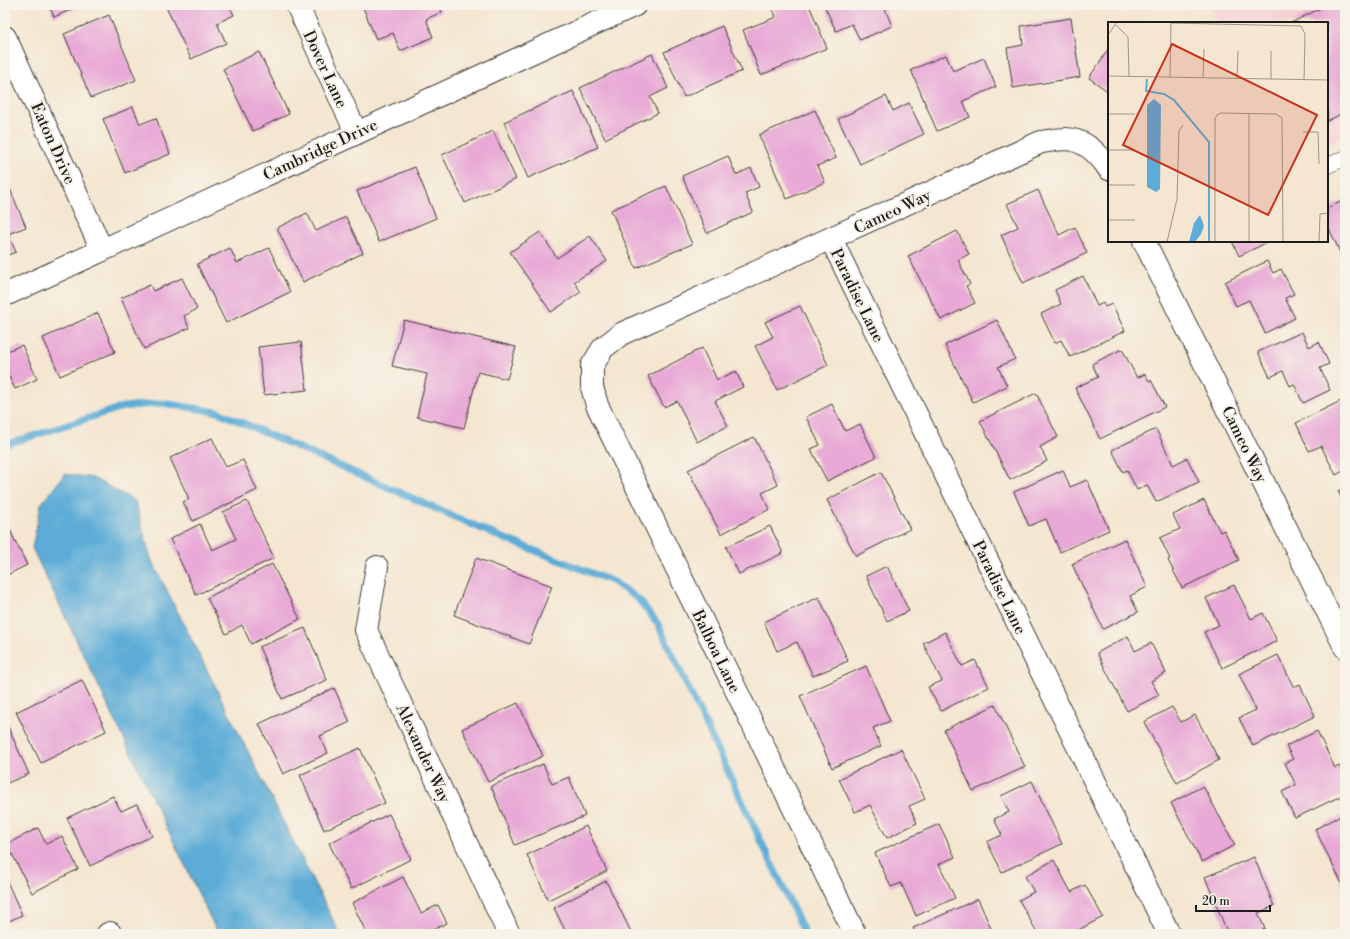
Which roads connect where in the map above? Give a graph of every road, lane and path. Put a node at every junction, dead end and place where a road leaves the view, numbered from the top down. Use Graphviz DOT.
graph roads {
  1 [pos="297,5"];
  2 [pos="635,5"];
  3 [pos="612,10"];
  4 [pos="5,37"];
  5 [pos="356,132"];
  6 [pos="1345,158"];
  7 [pos="1328,166"];
  8 [pos="1108,168"];
  9 [pos="831,239"];
  10 [pos="1144,242"];
  11 [pos="102,250"];
  12 [pos="5,295"];
  13 [pos="592,366"];
  14 [pos="377,567"];
  15 [pos="1345,648"];
  16 [pos="509,934"];
  17 [pos="855,934"];
  18 [pos="1169,934"];
  1 -- 5 [label="street, Dover Lane"];
  2 -- 3 [label="street, Cambridge Drive"];
  3 -- 5 [label="street, Cambridge Drive"];
  4 -- 11 [label="street, Eaton Drive"];
  5 -- 11 [label="street, Cambridge Drive"];
  6 -- 7 [label="lane"];
  8 -- 9 [label="street, Cameo Way"];
  9 -- 13 [label="street, Cameo Way"];
  9 -- 18 [label="street, Paradise Lane"];
  10 -- 15 [label="street, Cameo Way"];
  11 -- 12 [label="street, Cambridge Drive"];
  13 -- 17 [label="street, Balboa Lane"];
  14 -- 16 [label="street, Alexander Way"];
}
